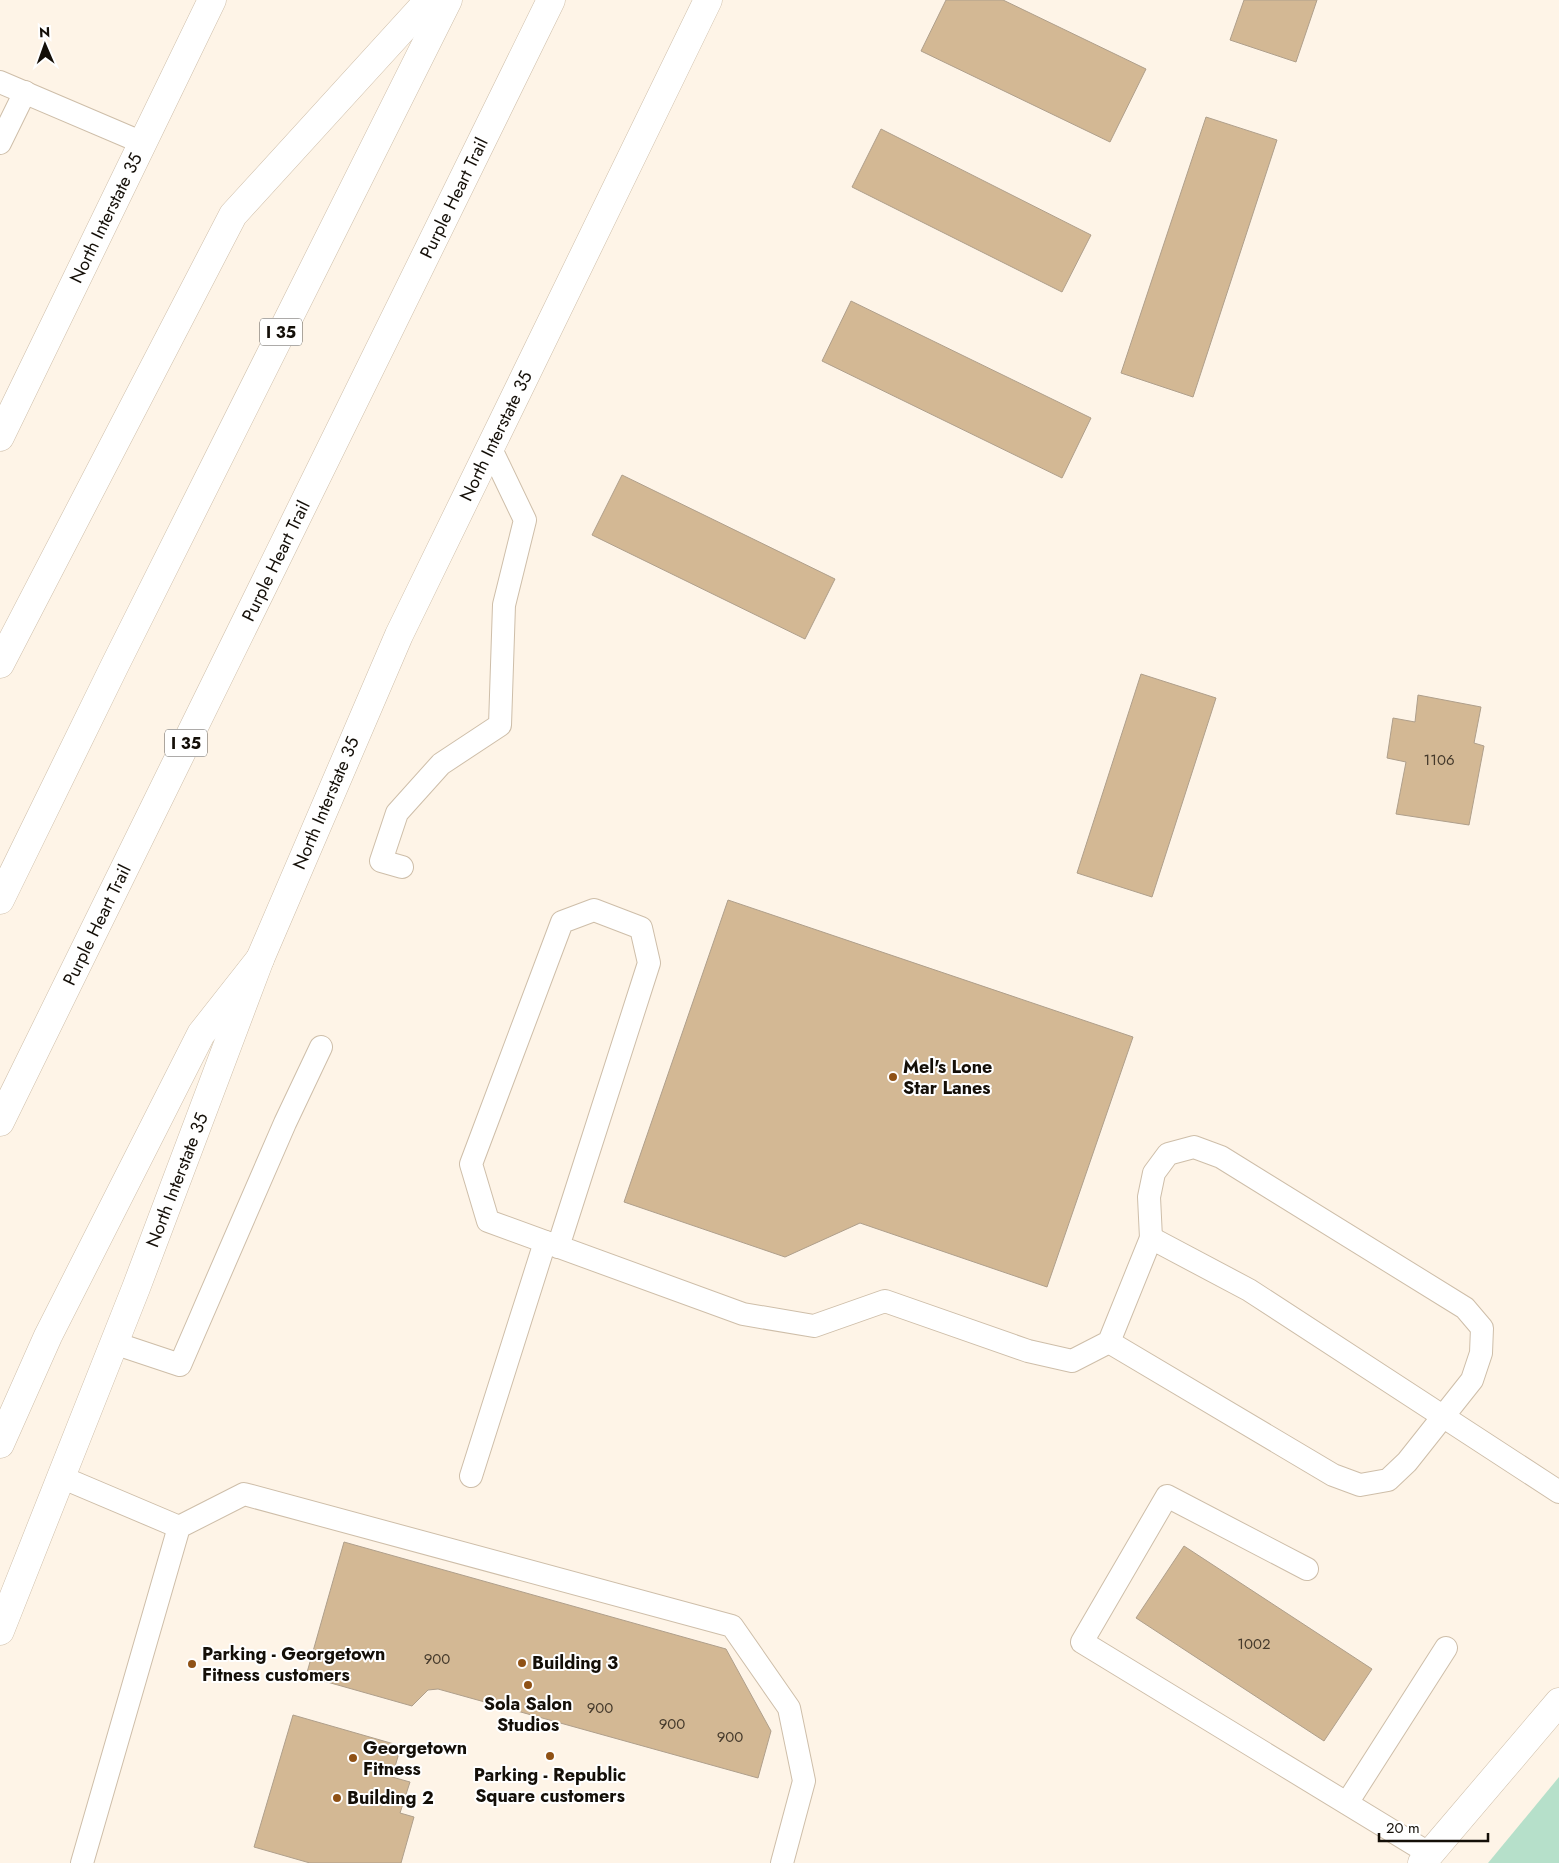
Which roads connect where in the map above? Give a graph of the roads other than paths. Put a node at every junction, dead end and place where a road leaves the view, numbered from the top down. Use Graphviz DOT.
graph roads {
  1 [pos="212,0"];
  2 [pos="429,0"];
  3 [pos="448,0"];
  4 [pos="551,0"];
  5 [pos="708,0"];
  6 [pos="0,82"];
  7 [pos="25,92"];
  8 [pos="0,143"];
  9 [pos="143,143"];
  10 [pos="0,434"];
  11 [pos="490,447"];
  12 [pos="0,664"];
  13 [pos="402,867"];
  14 [pos="0,900"];
  15 [pos="260,959"];
  16 [pos="321,1047"];
  17 [pos="0,1122"];
  18 [pos="1151,1238"];
  19 [pos="551,1244"];
  20 [pos="1109,1342"];
  21 [pos="114,1344"];
  22 [pos="1443,1416"];
  23 [pos="0,1444"];
  24 [pos="471,1476"];
  25 [pos="61,1477"];
  26 [pos="1559,1492"];
  27 [pos="179,1527"];
  28 [pos="1307,1569"];
  29 [pos="0,1631"];
  30 [pos="1446,1648"];
  31 [pos="1559,1702"];
  32 [pos="1347,1803"];
  33 [pos="1426,1858"];
  34 [pos="82,1863"];
  35 [pos="782,1863"];
  1 -- 9 [label="main road, North Interstate 35"];
  2 -- 12 [label="main road"];
  3 -- 14 [label="main road, I 35"];
  4 -- 17 [label="main road, Purple Heart Trail / I 35"];
  5 -- 11 [label="main road, North Interstate 35"];
  6 -- 7 [label="lane"];
  7 -- 8 [label="lane"];
  7 -- 9 [label="lane"];
  9 -- 10 [label="main road, North Interstate 35"];
  11 -- 13 [label="lane"];
  11 -- 15 [label="main road, North Interstate 35"];
  15 -- 21 [label="main road, North Interstate 35"];
  15 -- 23 [label="main road"];
  16 -- 21 [label="lane"];
  18 -- 20 [label="lane"];
  18 -- 22 [label="lane"];
  18 -- 22 [label="lane"];
  19 -- 19 [label="lane"];
  19 -- 20 [label="lane"];
  19 -- 24 [label="lane"];
  20 -- 22 [label="lane"];
  21 -- 25 [label="main road, North Interstate 35"];
  22 -- 26 [label="lane"];
  25 -- 27 [label="lane"];
  25 -- 29 [label="main road, North Interstate 35"];
  27 -- 34 [label="lane"];
  27 -- 35 [label="lane"];
  28 -- 32 [label="lane"];
  30 -- 32 [label="lane"];
  31 -- 33 [label="main road"];
  32 -- 33 [label="lane"];
}
